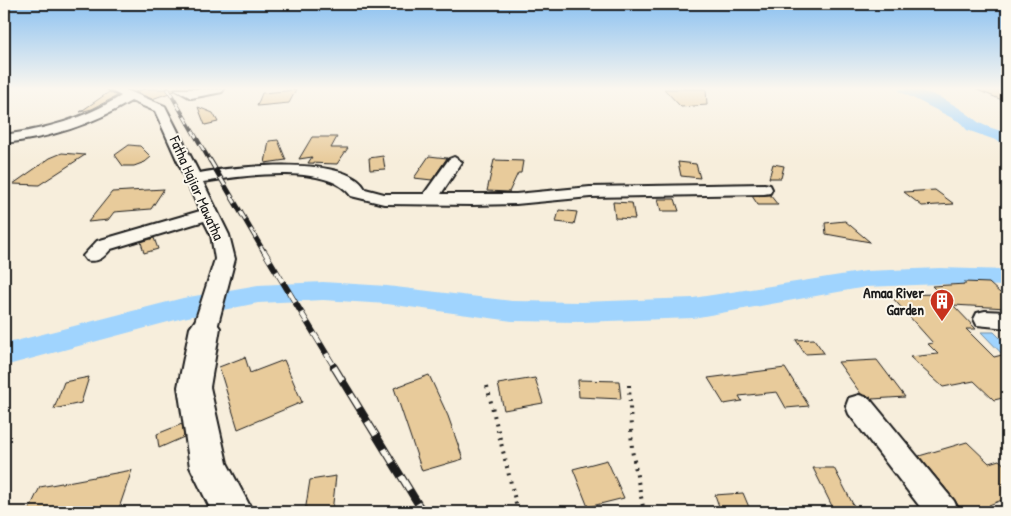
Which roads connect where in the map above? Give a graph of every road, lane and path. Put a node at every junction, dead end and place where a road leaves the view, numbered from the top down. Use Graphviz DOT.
graph roads {
  1 [pos="102,113"];
  2 [pos="162,113"];
  3 [pos="4,140"];
  4 [pos="454,162"];
  5 [pos="195,179"];
  6 [pos="764,189"];
  7 [pos="429,199"];
  8 [pos="209,214"];
  9 [pos="93,256"];
  10 [pos="206,328"];
  11 [pos="629,385"];
  12 [pos="487,386"];
  13 [pos="858,406"];
  14 [pos="234,512"];
  15 [pos="518,512"];
  16 [pos="644,512"];
  17 [pos="943,512"];
  1 -- 3 [label="street"];
  2 -- 5 [label="street, Fatha Hajiar Mawatha"];
  4 -- 7 [label="street"];
  5 -- 7 [label="street"];
  5 -- 8 [label="street, Fatha Hajiar Mawatha"];
  6 -- 7 [label="street"];
  8 -- 9 [label="street"];
  8 -- 10 [label="street, Fatha Hajiar Mawatha"];
  10 -- 14 [label="main road"];
  11 -- 16 [label="path"];
  12 -- 15 [label="path"];
  13 -- 17 [label="street"];
}
